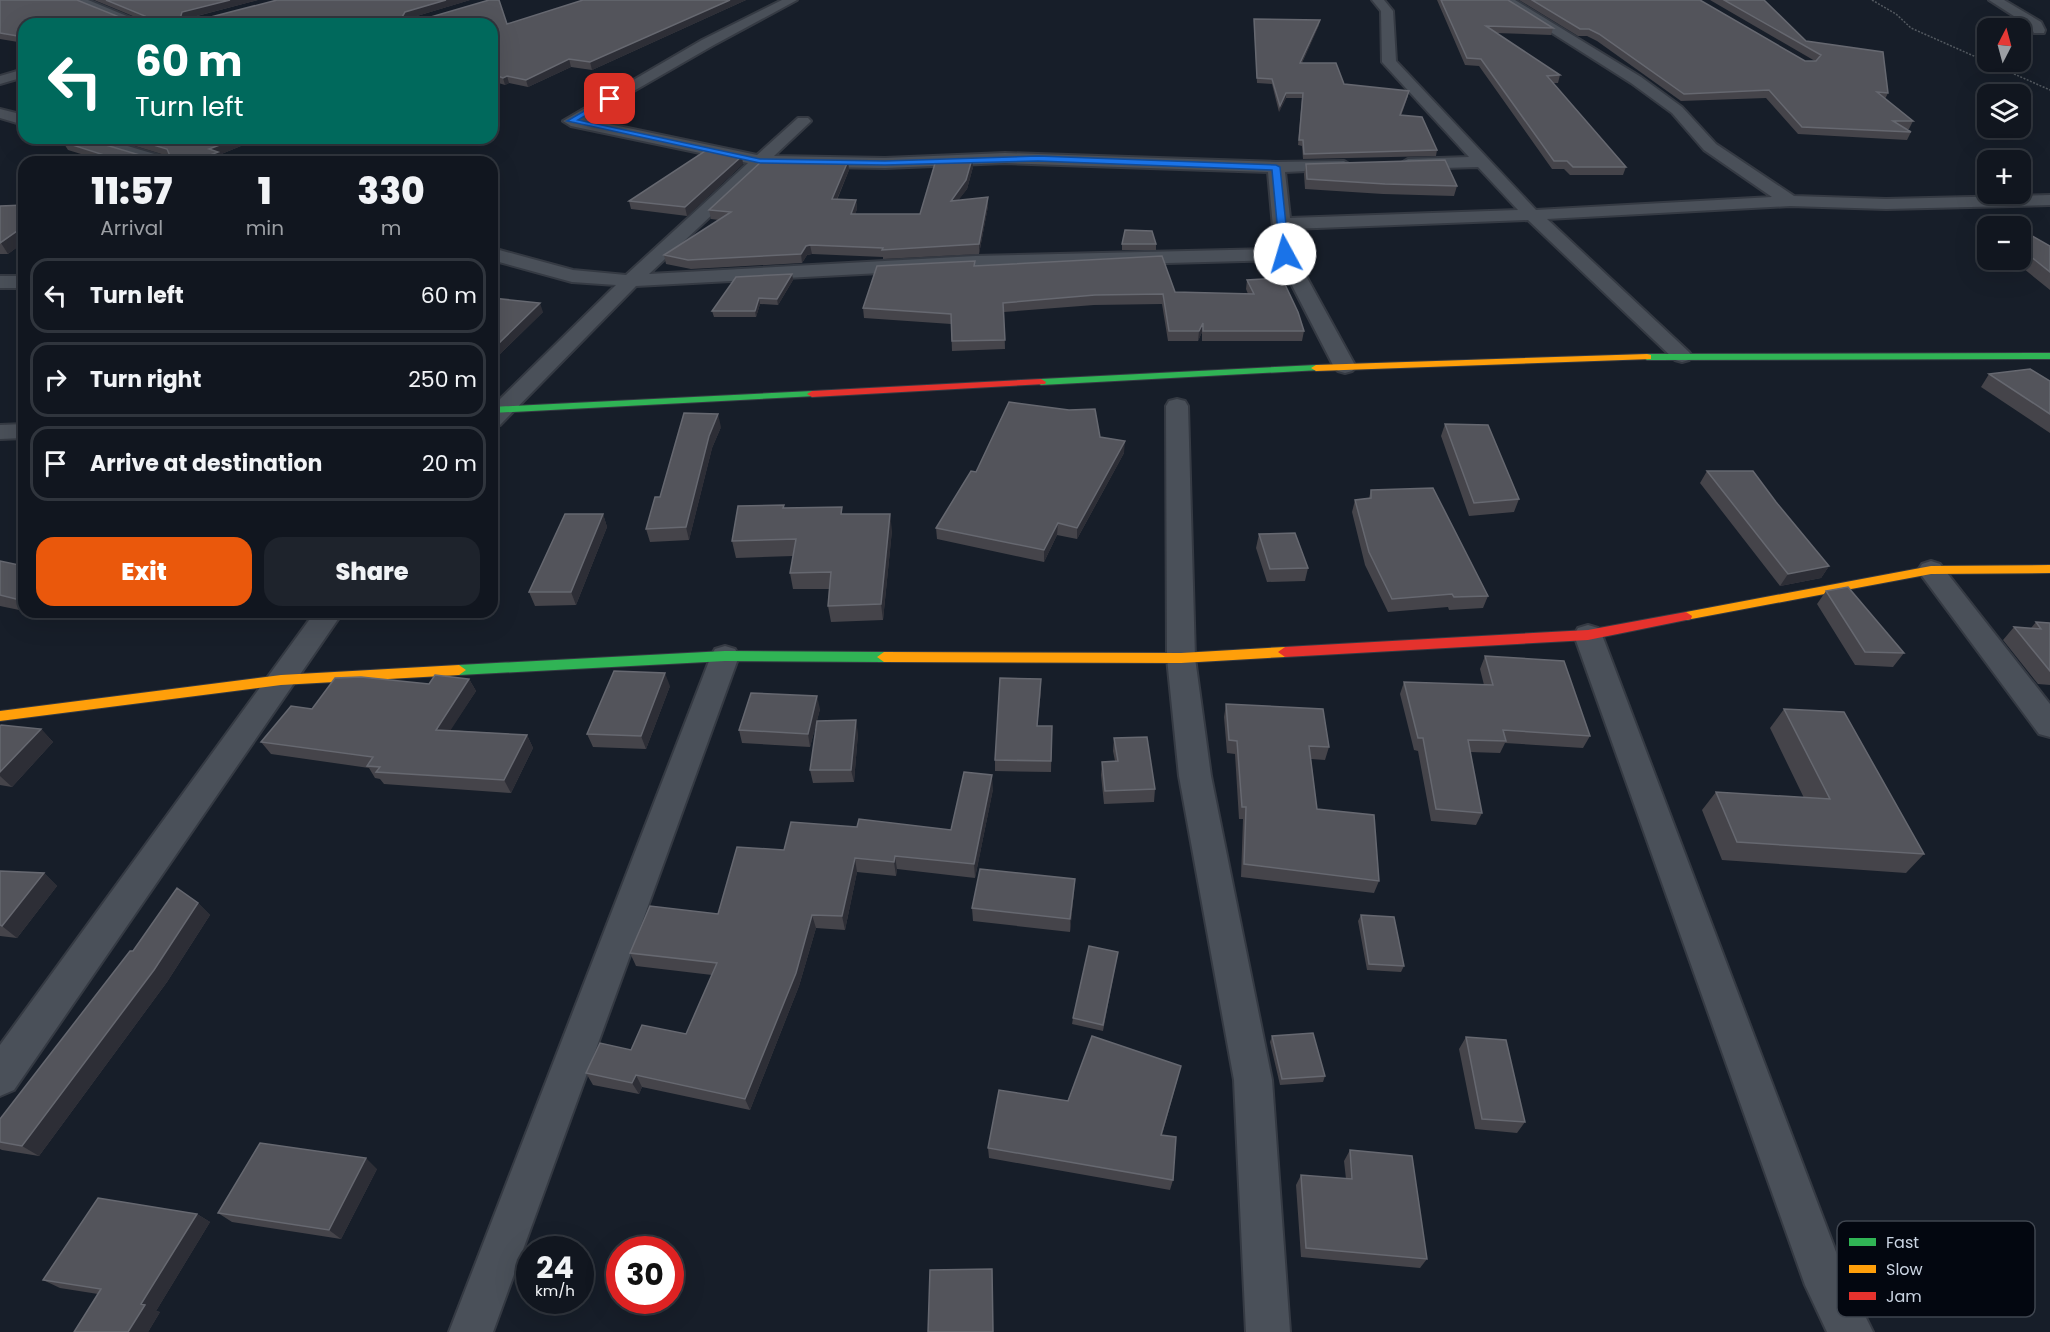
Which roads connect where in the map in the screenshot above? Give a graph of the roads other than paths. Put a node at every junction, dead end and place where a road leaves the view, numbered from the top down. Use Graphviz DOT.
graph roads {
  1 [pos="77,0"];
  2 [pos="791,0"];
  3 [pos="1378,0"];
  4 [pos="1506,0"];
  5 [pos="1995,0"];
  6 [pos="124,18"];
  7 [pos="2039,30"];
  8 [pos="18,75"];
  9 [pos="0,80"];
  10 [pos="0,113"];
  11 [pos="18,118"];
  12 [pos="803,121"];
  13 [pos="104,144"];
  14 [pos="145,156"];
  15 [pos="760,161"];
  16 [pos="1482,162"];
  17 [pos="1390,164"];
  18 [pos="1356,165"];
  19 [pos="1276,167"];
  20 [pos="2050,200"];
  21 [pos="1790,201"];
  22 [pos="1532,215"];
  23 [pos="1282,224"];
  24 [pos="1285,254"];
  25 [pos="498,256"];
  26 [pos="631,281"];
  27 [pos="0,282"];
  28 [pos="18,282"];
  29 [pos="1682,356"];
  30 [pos="2047,358"];
  31 [pos="1345,367"];
  32 [pos="1177,406"];
  33 [pos="498,410"];
  34 [pos="498,413"];
  35 [pos="18,431"];
  36 [pos="0,432"];
  37 [pos="2050,569"];
  38 [pos="1931,570"];
  39 [pos="325,618"];
  40 [pos="1588,635"];
  41 [pos="725,656"];
  42 [pos="1181,658"];
  43 [pos="281,680"];
  44 [pos="0,716"];
  45 [pos="2050,726"];
  46 [pos="0,1077"];
  47 [pos="1837,1305"];
  48 [pos="1843,1317"];
  49 [pos="471,1332"];
  50 [pos="1268,1332"];
  51 [pos="1851,1332"];
  1 -- 6 [label="street"];
  2 -- 15 [label="street"];
  3 -- 16 [label="street"];
  4 -- 21 [label="street"];
  5 -- 7 [label="street"];
  8 -- 9 [label="street"];
  10 -- 11 [label="street"];
  12 -- 15 [label="street"];
  13 -- 14 [label="street"];
  15 -- 19 [label="street"];
  15 -- 26 [label="street"];
  16 -- 17 [label="street"];
  16 -- 22 [label="street"];
  18 -- 19 [label="street"];
  19 -- 23 [label="street"];
  20 -- 21 [label="street"];
  21 -- 22 [label="street"];
  22 -- 23 [label="street"];
  22 -- 29 [label="street"];
  23 -- 24 [label="street"];
  24 -- 26 [label="street"];
  24 -- 31 [label="street"];
  25 -- 26 [label="street"];
  26 -- 33 [label="street"];
  27 -- 28 [label="street"];
  29 -- 30 [label="street"];
  29 -- 31 [label="street"];
  31 -- 34 [label="street"];
  32 -- 42 [label="street"];
  35 -- 36 [label="street"];
  37 -- 38 [label="street"];
  38 -- 40 [label="street"];
  38 -- 45 [label="street"];
  39 -- 43 [label="street"];
  40 -- 42 [label="street"];
  40 -- 47 [label="street"];
  41 -- 42 [label="street"];
  41 -- 43 [label="street"];
  41 -- 49 [label="street"];
  42 -- 50 [label="street"];
  43 -- 44 [label="street"];
  43 -- 46 [label="street"];
  48 -- 51 [label="street"];
}
